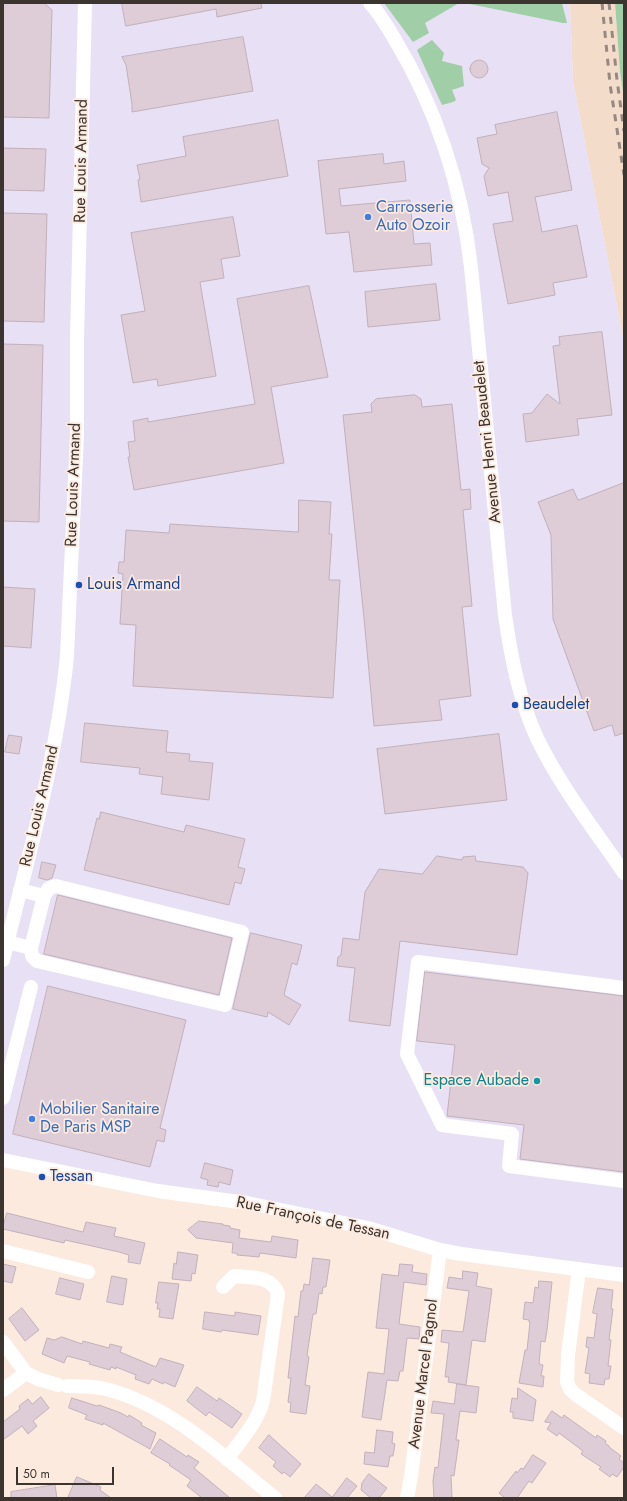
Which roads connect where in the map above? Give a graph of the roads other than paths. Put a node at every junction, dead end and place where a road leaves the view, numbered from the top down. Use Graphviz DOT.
graph roads {
  1 [pos="85,3"];
  2 [pos="370,3"];
  3 [pos="624,873"];
  4 [pos="20,890"];
  5 [pos="44,896"];
  6 [pos="7,942"];
  7 [pos="31,948"];
  8 [pos="3,960"];
  9 [pos="31,987"];
  10 [pos="624,988"];
  11 [pos="3,1098"];
  12 [pos="3,1160"];
  13 [pos="624,1181"];
  14 [pos="440,1250"];
  15 [pos="3,1251"];
  16 [pos="579,1269"];
  17 [pos="88,1272"];
  18 [pos="624,1275"];
  19 [pos="223,1287"];
  20 [pos="3,1342"];
  21 [pos="26,1373"];
  22 [pos="3,1390"];
  23 [pos="624,1428"];
  24 [pos="227,1459"];
  25 [pos="275,1498"];
  26 [pos="407,1498"];
  1 -- 4 [label="street, Rue Louis Armand"];
  2 -- 3 [label="street, Avenue Henri Beaudelet"];
  4 -- 5 [label="street"];
  4 -- 6 [label="street, Rue Louis Armand"];
  5 -- 7 [label="street"];
  5 -- 7 [label="street"];
  6 -- 7 [label="street"];
  6 -- 8 [label="street, Rue Louis Armand"];
  9 -- 11 [label="street"];
  10 -- 13 [label="street"];
  12 -- 14 [label="street, Rue François de Tessan"];
  14 -- 16 [label="street, Rue François de Tessan"];
  14 -- 26 [label="street, Avenue Marcel Pagnol"];
  15 -- 17 [label="street"];
  16 -- 18 [label="street, Rue François de Tessan"];
  16 -- 23 [label="street"];
  19 -- 24 [label="street"];
  20 -- 21 [label="street"];
  21 -- 22 [label="street"];
  21 -- 24 [label="street"];
  24 -- 25 [label="street"];
}
